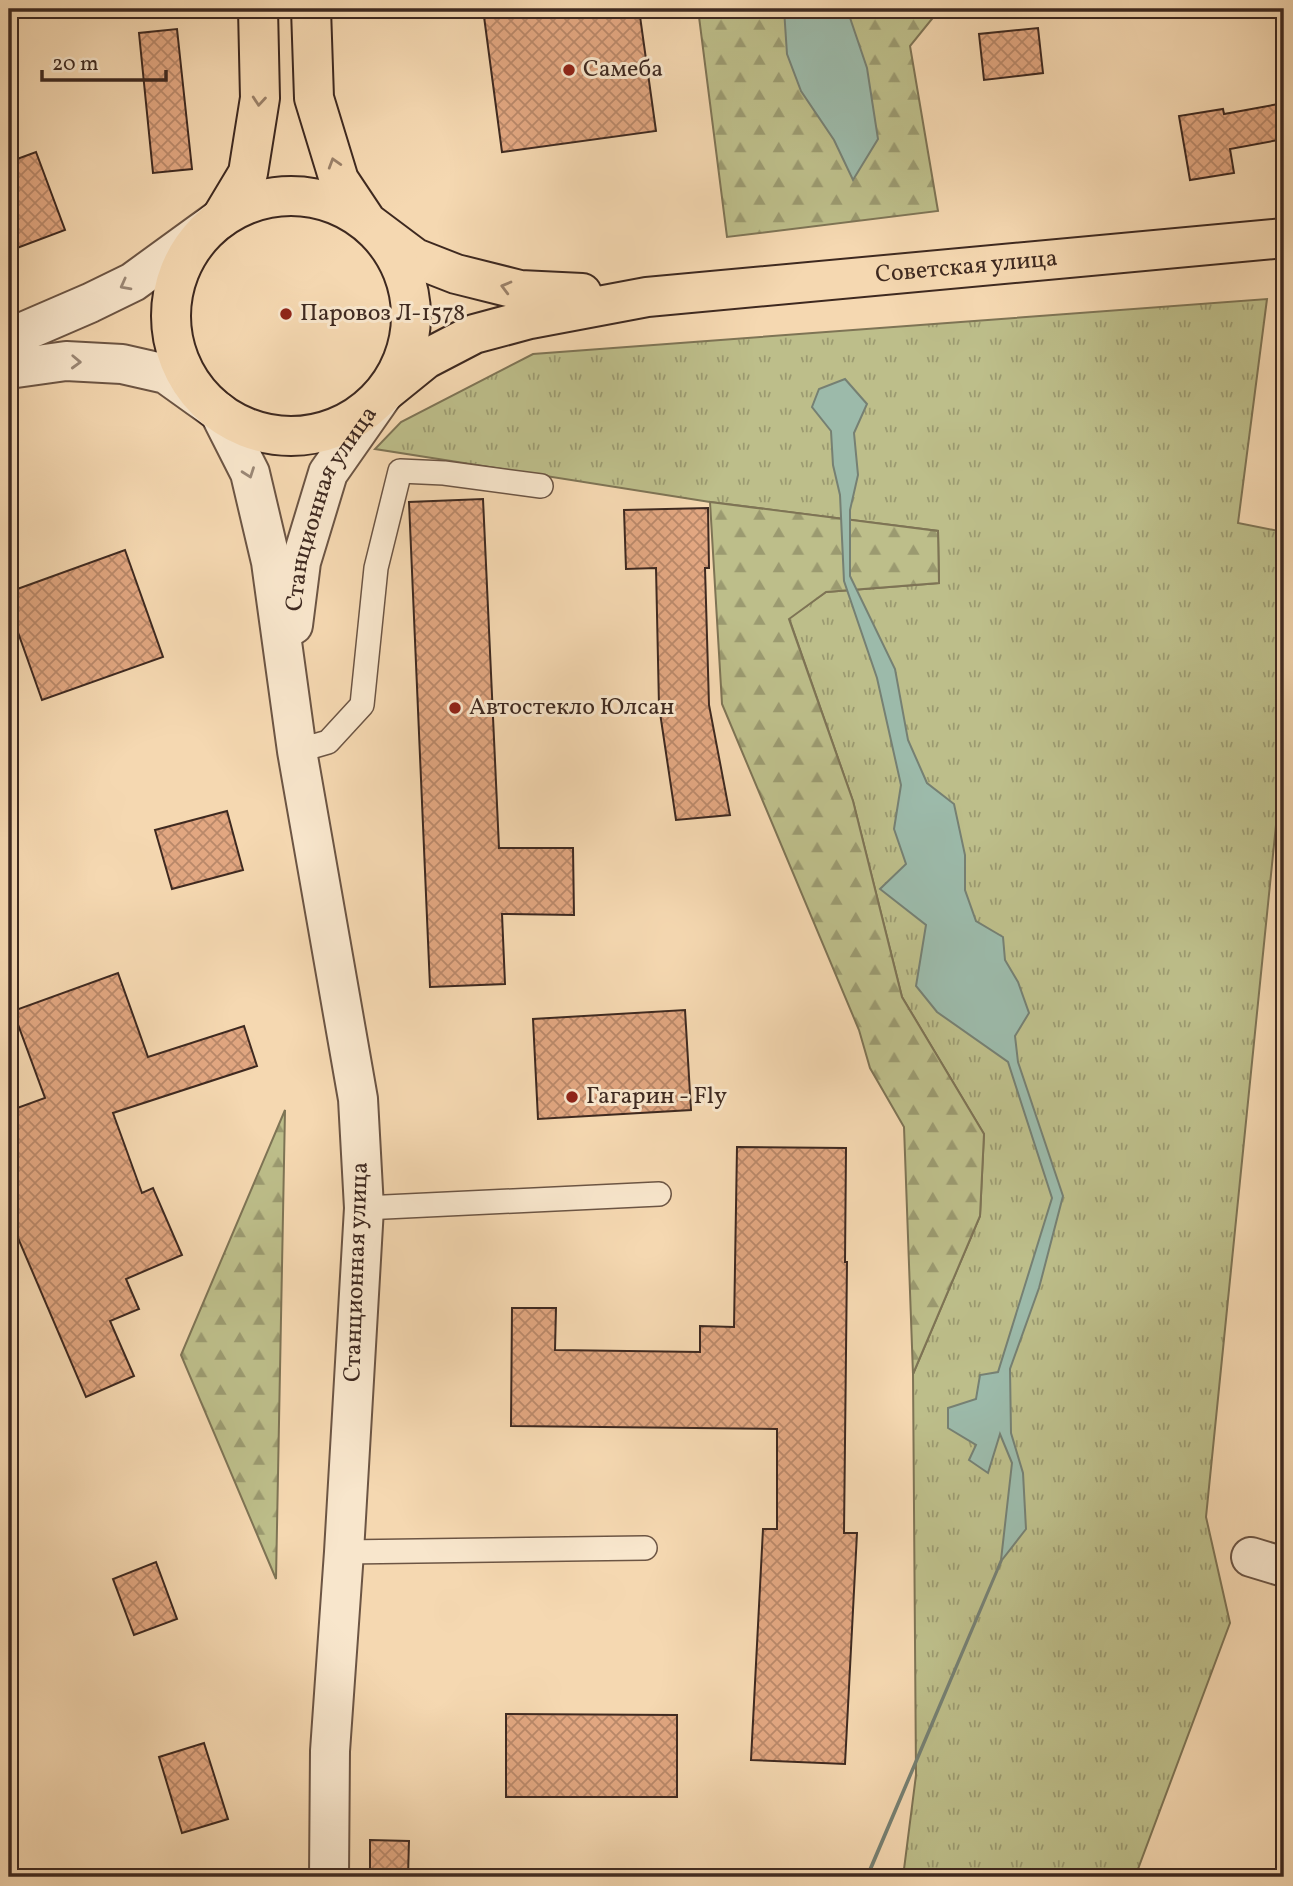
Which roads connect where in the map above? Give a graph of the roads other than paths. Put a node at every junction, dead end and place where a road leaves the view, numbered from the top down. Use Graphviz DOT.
graph roads {
  1 [pos="258,9"];
  2 [pos="311,9"];
  3 [pos="221,218"];
  4 [pos="367,222"];
  5 [pos="1284,238"];
  6 [pos="647,296"];
  7 [pos="9,338"];
  8 [pos="9,369"];
  9 [pos="384,393"];
  10 [pos="219,412"];
  11 [pos="541,486"];
  12 [pos="286,672"];
  13 [pos="297,751"];
  14 [pos="659,1194"];
  15 [pos="364,1208"];
  16 [pos="646,1548"];
  17 [pos="344,1552"];
  18 [pos="330,1877"];
  1 -- 3 [label="main road, one-way"];
  4 -- 2 [label="main road, one-way"];
  3 -- 4 [label="main road"];
  3 -- 7 [label="street, one-way"];
  3 -- 10 [label="main road"];
  6 -- 4 [label="main road, Советская улица, one-way"];
  4 -- 9 [label="main road"];
  5 -- 6 [label="main road, Советская улица"];
  6 -- 9 [label="main road, Советская улица"];
  8 -- 10 [label="street, one-way"];
  9 -- 10 [label="main road"];
  9 -- 12 [label="street, Станционная улица"];
  10 -- 12 [label="street, Станционная улица, one-way"];
  11 -- 13 [label="lane"];
  12 -- 13 [label="street, Станционная улица"];
  13 -- 15 [label="street, Станционная улица"];
  14 -- 15 [label="lane"];
  15 -- 17 [label="street, Станционная улица"];
  16 -- 17 [label="lane"];
  17 -- 18 [label="street, Станционная улица"];
}
